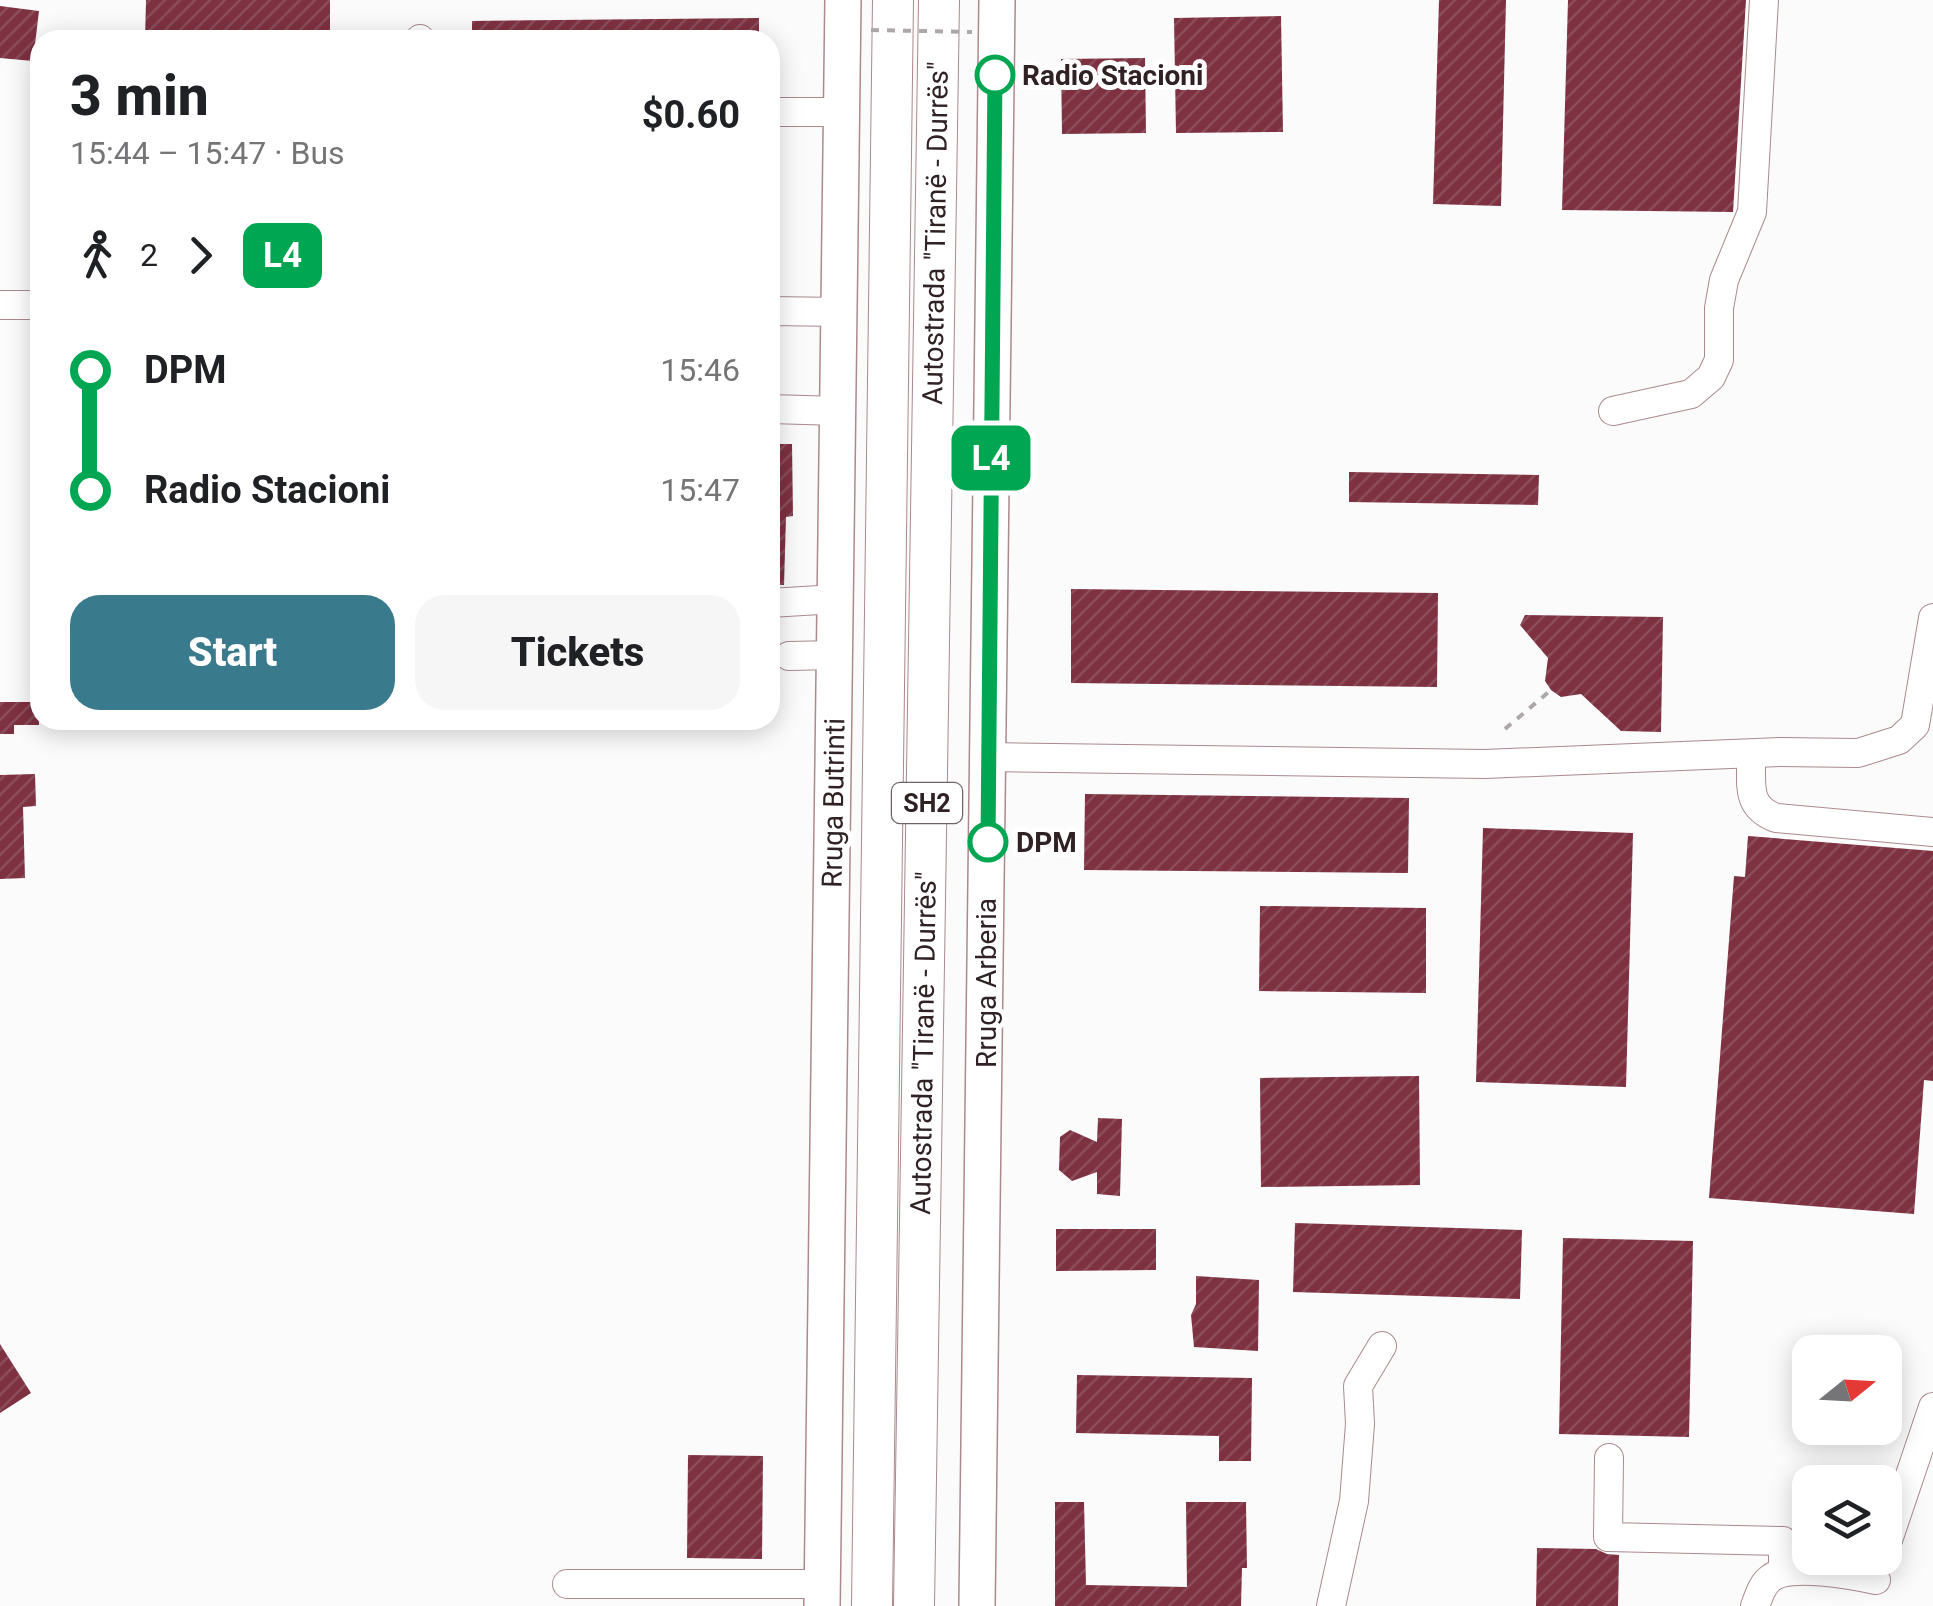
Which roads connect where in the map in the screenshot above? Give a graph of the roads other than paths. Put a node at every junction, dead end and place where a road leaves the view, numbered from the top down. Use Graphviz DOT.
graph roads {
  1 [pos="843,0"];
  2 [pos="939,0"];
  3 [pos="997,0"];
  4 [pos="1764,0"];
  5 [pos="882,15"];
  6 [pos="780,112"];
  7 [pos="842,112"];
  8 [pos="0,305"];
  9 [pos="30,306"];
  10 [pos="780,311"];
  11 [pos="840,312"];
  12 [pos="780,408"];
  13 [pos="839,411"];
  14 [pos="1614,411"];
  15 [pos="836,599"];
  16 [pos="780,602"];
  17 [pos="1933,618"];
  18 [pos="835,655"];
  19 [pos="789,656"];
  20 [pos="1750,755"];
  21 [pos="988,758"];
  22 [pos="1933,832"];
  23 [pos="1382,1346"];
  24 [pos="1933,1407"];
  25 [pos="1609,1458"];
  26 [pos="1902,1499"];
  27 [pos="1783,1572"];
  28 [pos="1876,1581"];
  29 [pos="567,1584"];
  30 [pos="822,1595"];
  31 [pos="872,1606"];
  32 [pos="914,1606"];
  33 [pos="977,1606"];
  34 [pos="1331,1606"];
  35 [pos="1755,1606"];
  1 -- 7 [label="main road, Rruga Butrinti"];
  2 -- 32 [label="highway, Autostrada \"Tiranë - Durrës\" / SH2"];
  3 -- 21 [label="main road, Rruga Arberia"];
  4 -- 14 [label="street"];
  5 -- 31 [label="highway, Autostrada \"Tiranë - Durrës\" / SH2"];
  6 -- 7 [label="street"];
  7 -- 11 [label="main road, Rruga Butrinti"];
  8 -- 9 [label="street"];
  10 -- 11 [label="street"];
  11 -- 13 [label="main road, Rruga Butrinti"];
  12 -- 13 [label="street"];
  13 -- 15 [label="main road, Rruga Butrinti"];
  15 -- 16 [label="street"];
  15 -- 18 [label="main road, Rruga Butrinti"];
  17 -- 20 [label="street"];
  18 -- 19 [label="street"];
  18 -- 30 [label="main road, Rruga Butrinti"];
  20 -- 21 [label="street"];
  20 -- 22 [label="street"];
  21 -- 33 [label="main road, Rruga Arberia"];
  23 -- 34 [label="street"];
  24 -- 26 [label="street"];
  25 -- 27 [label="street"];
  27 -- 28 [label="street"];
  27 -- 35 [label="street"];
  29 -- 30 [label="street"];
}
